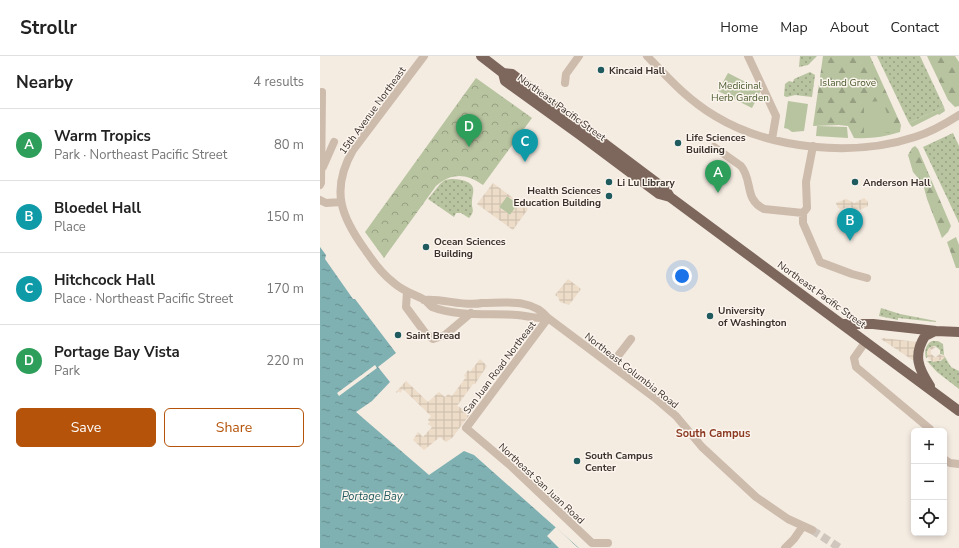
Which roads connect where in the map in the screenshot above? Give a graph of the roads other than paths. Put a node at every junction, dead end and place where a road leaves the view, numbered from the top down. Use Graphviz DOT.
graph roads {
  1 [pos="424,56"];
  2 [pos="481,56"];
  3 [pos="579,56"];
  4 [pos="647,56"];
  5 [pos="748,56"];
  6 [pos="565,83"];
  7 [pos="322,92"];
  8 [pos="959,115"];
  9 [pos="772,139"];
  10 [pos="334,142"];
  11 [pos="813,146"];
  12 [pos="714,147"];
  13 [pos="321,170"];
  14 [pos="320,185"];
  15 [pos="320,200"];
  16 [pos="341,202"];
  17 [pos="803,213"];
  18 [pos="867,278"];
  19 [pos="407,292"];
  20 [pos="424,300"];
  21 [pos="471,313"];
  22 [pos="548,318"];
  23 [pos="844,324"];
  24 [pos="936,331"];
  25 [pos="959,332"];
  26 [pos="631,339"];
  27 [pos="866,341"];
  28 [pos="611,365"];
  29 [pos="933,391"];
  30 [pos="959,411"];
  31 [pos="466,428"];
  32 [pos="930,428"];
  33 [pos="947,461"];
  34 [pos="959,464"];
  35 [pos="803,526"];
  36 [pos="812,530"];
  37 [pos="608,543"];
  38 [pos="785,548"];
  1 -- 16 [label="street, 15th Avenue Northeast"];
  2 -- 23 [label="main road, Northeast Pacific Street"];
  3 -- 6 [label="street"];
  4 -- 9 [label="street"];
  5 -- 9 [label="street"];
  7 -- 13 [label="street"];
  8 -- 11 [label="street"];
  9 -- 11 [label="street"];
  10 -- 13 [label="street"];
  11 -- 17 [label="street"];
  12 -- 17 [label="street"];
  13 -- 14 [label="street"];
  15 -- 16 [label="street"];
  16 -- 19 [label="street"];
  17 -- 18 [label="street"];
  19 -- 20 [label="street"];
  19 -- 21 [label="street"];
  20 -- 21 [label="street"];
  20 -- 22 [label="street, Northeast Columbia Road"];
  21 -- 22 [label="street"];
  22 -- 28 [label="street, Northeast Columbia Road"];
  22 -- 31 [label="street, San Juan Road Northeast"];
  23 -- 24 [label="main road"];
  23 -- 27 [label="main road, Northeast Pacific Street"];
  24 -- 25 [label="main road"];
  24 -- 29 [label="main road"];
  26 -- 28 [label="street"];
  27 -- 29 [label="main road, Northeast Pacific Street"];
  27 -- 32 [label="street"];
  28 -- 35 [label="street, Northeast Columbia Road"];
  29 -- 30 [label="main road, Northeast Pacific Street"];
  31 -- 37 [label="street, Northeast San Juan Road"];
  33 -- 34 [label="street"];
  35 -- 36 [label="street, Northeast Columbia Road"];
  35 -- 38 [label="street"];
}
